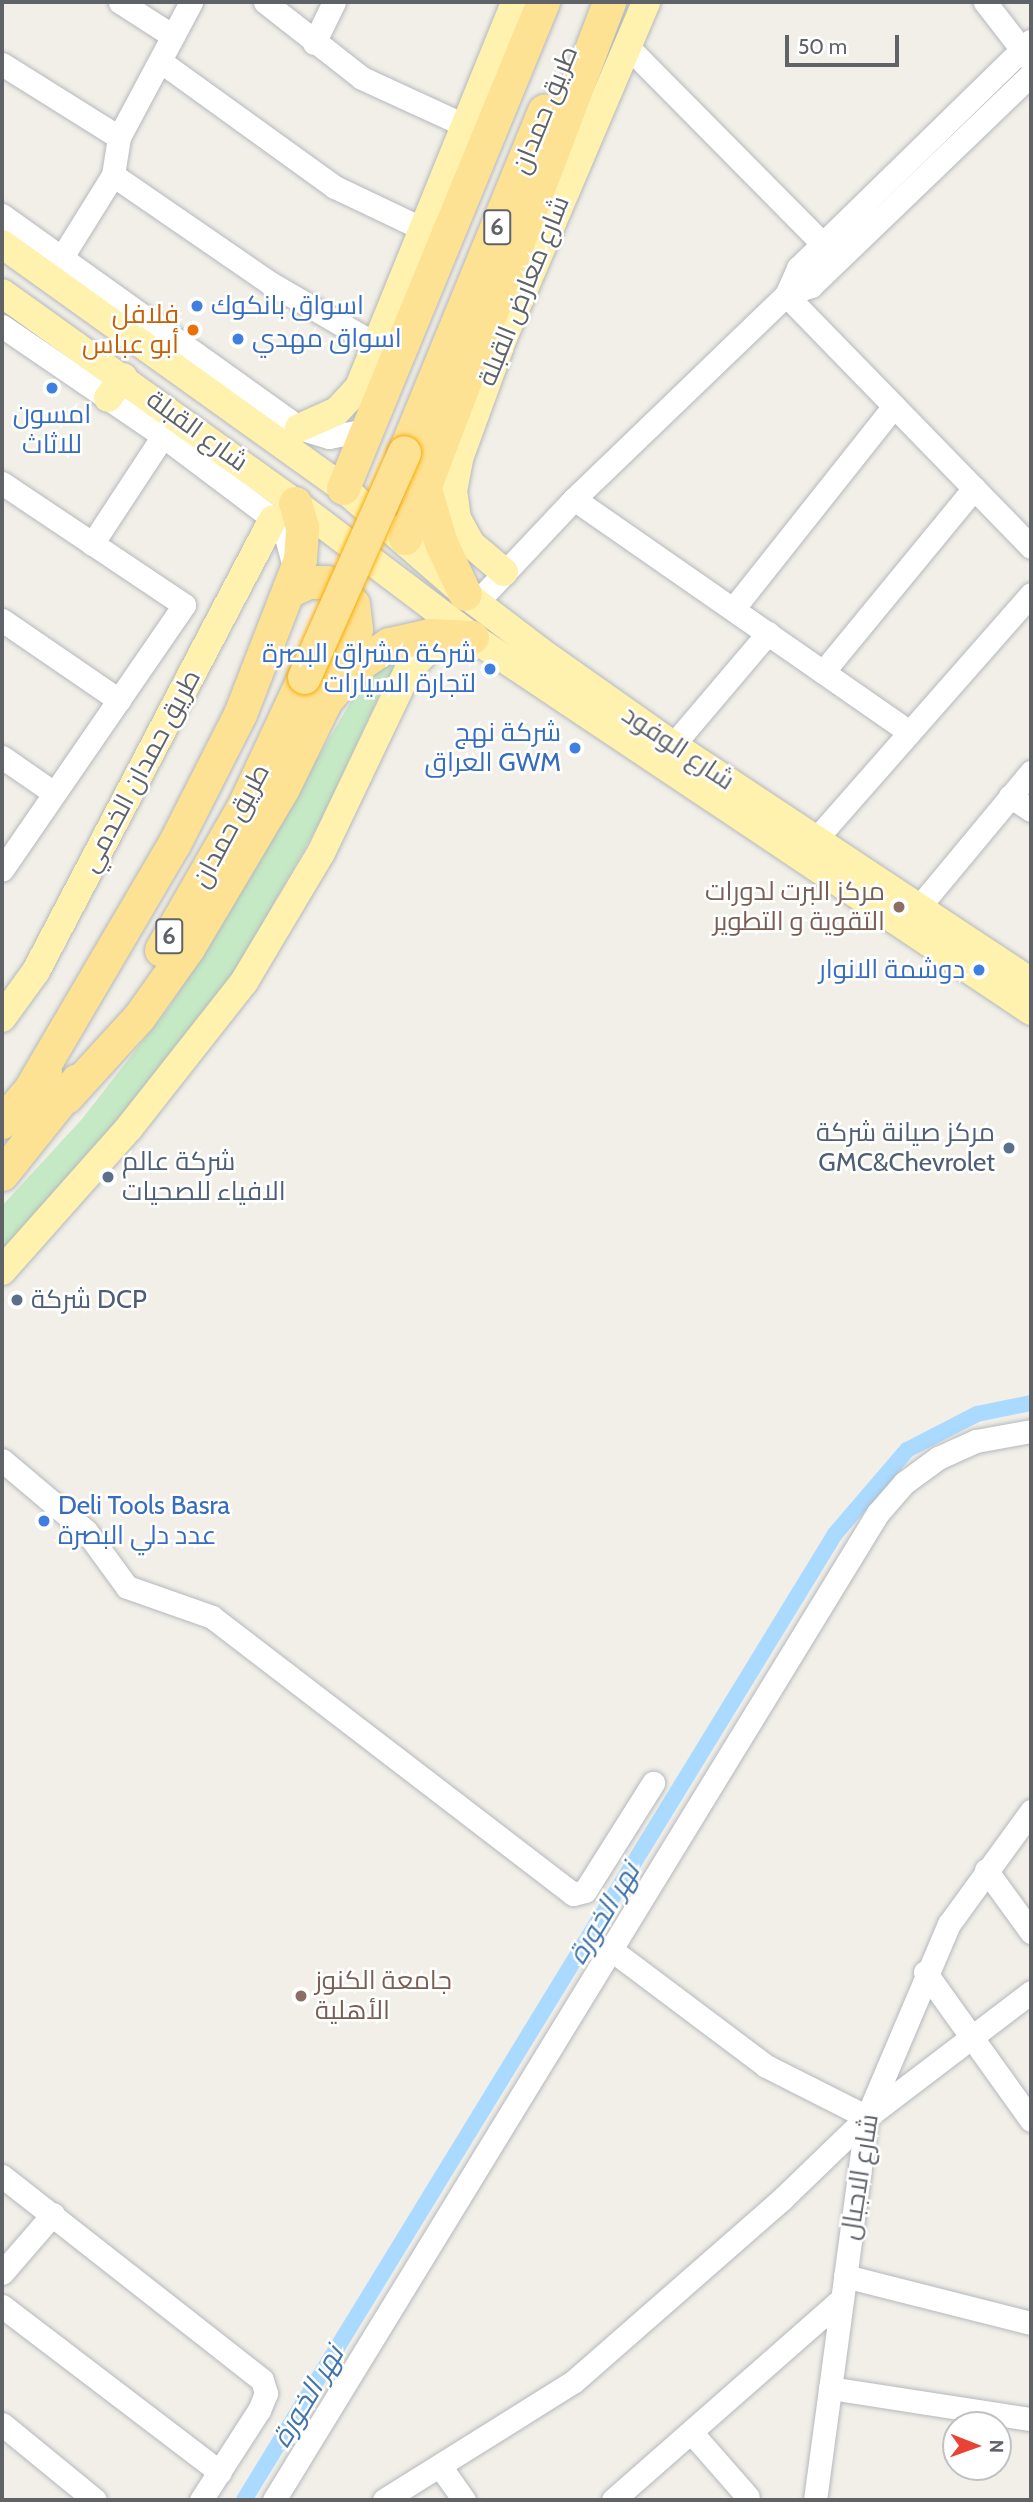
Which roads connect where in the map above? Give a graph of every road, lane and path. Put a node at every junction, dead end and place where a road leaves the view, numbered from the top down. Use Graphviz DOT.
graph roads {
  1 [pos="120,2"];
  2 [pos="191,2"];
  3 [pos="265,2"];
  4 [pos="334,2"];
  5 [pos="515,2"];
  6 [pos="543,2"];
  7 [pos="563,2"];
  8 [pos="589,2"];
  9 [pos="609,2"];
  10 [pos="646,2"];
  11 [pos="985,2"];
  12 [pos="173,36"];
  13 [pos="314,43"];
  14 [pos="627,46"];
  15 [pos="1028,50"];
  16 [pos="160,61"];
  17 [pos="2,64"];
  18 [pos="1031,74"];
  19 [pos="464,125"];
  20 [pos="119,137"];
  21 [pos="113,175"];
  22 [pos="2,215"];
  23 [pos="421,228"];
  24 [pos="2,244"];
  25 [pos="822,244"];
  26 [pos="62,257"];
  27 [pos="2,293"];
  28 [pos="786,295"];
  29 [pos="2,326"];
  30 [pos="158,338"];
  31 [pos="377,345"];
  32 [pos="116,387"];
  33 [pos="894,406"];
  34 [pos="299,428"];
  35 [pos="163,436"];
  36 [pos="387,443"];
  37 [pos="2,483"];
  38 [pos="343,488"];
  39 [pos="974,488"];
  40 [pos="425,489"];
  41 [pos="574,499"];
  42 [pos="284,511"];
  43 [pos="405,538"];
  44 [pos="92,544"];
  45 [pos="1031,547"];
  46 [pos="389,572"];
  47 [pos="504,572"];
  48 [pos="291,590"];
  49 [pos="1031,594"];
  50 [pos="470,598"];
  51 [pos="733,609"];
  52 [pos="2,620"];
  53 [pos="768,633"];
  54 [pos="457,636"];
  55 [pos="823,672"];
  56 [pos="306,681"];
  57 [pos="118,701"];
  58 [pos="908,731"];
  59 [pos="673,745"];
  60 [pos="2,757"];
  61 [pos="1031,772"];
  62 [pos="54,793"];
  63 [pos="1010,796"];
  64 [pos="1031,810"];
  65 [pos="815,841"];
  66 [pos="2,870"];
  67 [pos="918,908"];
  68 [pos="1031,982"];
  69 [pos="1031,1011"];
  70 [pos="2,1017"];
  71 [pos="30,1088"];
  72 [pos="2,1122"];
  73 [pos="2,1174"];
  74 [pos="2,1271"];
  75 [pos="1031,1431"];
  76 [pos="2,1460"];
  77 [pos="653,1783"];
  78 [pos="1031,1811"];
  79 [pos="986,1870"];
  80 [pos="1031,1932"];
  81 [pos="609,1948"];
  82 [pos="925,1972"];
  83 [pos="1031,1992"];
  84 [pos="970,2035"];
  85 [pos="867,2117"];
  86 [pos="1031,2120"];
  87 [pos="2,2176"];
  88 [pos="53,2214"];
  89 [pos="2,2273"];
  90 [pos="845,2276"];
  91 [pos="842,2300"];
  92 [pos="2,2306"];
  93 [pos="1031,2323"];
  94 [pos="830,2388"];
  95 [pos="1031,2419"];
  96 [pos="2,2424"];
  97 [pos="691,2432"];
  98 [pos="440,2466"];
  99 [pos="220,2472"];
  100 [pos="748,2497"];
  101 [pos="95,2500"];
  102 [pos="201,2500"];
  103 [pos="274,2500"];
  104 [pos="384,2500"];
  105 [pos="464,2500"];
  106 [pos="613,2500"];
  107 [pos="815,2500"];
  1 -- 12 [label="street"];
  2 -- 12 [label="street"];
  3 -- 13 [label="street"];
  4 -- 13 [label="street"];
  5 -- 19 [label="main road"];
  6 -- 36 [label="highway"];
  7 -- 36 [label="highway, طريق حمدان / 6"];
  8 -- 36 [label="highway, طريق حمدان / 6"];
  9 -- 40 [label="highway"];
  10 -- 14 [label="main road, شارع معارض القبلة"];
  11 -- 15 [label="street"];
  12 -- 16 [label="street"];
  13 -- 19 [label="street"];
  14 -- 25 [label="street"];
  14 -- 47 [label="main road, شارع معارض القبلة"];
  15 -- 25 [label="street"];
  16 -- 20 [label="street"];
  16 -- 23 [label="street"];
  17 -- 20 [label="street"];
  18 -- 28 [label="street"];
  19 -- 23 [label="main road"];
  20 -- 21 [label="street"];
  21 -- 26 [label="street"];
  21 -- 31 [label="street"];
  22 -- 26 [label="street"];
  23 -- 31 [label="main road"];
  24 -- 30 [label="main road, شارع القبلة"];
  25 -- 28 [label="street"];
  26 -- 30 [label="street"];
  27 -- 32 [label="main road, شارع القبلة"];
  28 -- 33 [label="street"];
  28 -- 41 [label="street"];
  29 -- 32 [label="street"];
  30 -- 34 [label="street"];
  30 -- 38 [label="main road, شارع القبلة"];
  31 -- 34 [label="main road"];
  32 -- 35 [label="street"];
  32 -- 42 [label="main road, شارع القبلة"];
  33 -- 39 [label="street"];
  33 -- 51 [label="street"];
  34 -- 36 [label="street"];
  35 -- 42 [label="street"];
  35 -- 44 [label="street"];
  36 -- 38 [label="highway"];
  36 -- 56 [label="highway, 6, bridge"];
  37 -- 44 [label="street"];
  38 -- 43 [label="main road, شارع الوفود"];
  39 -- 45 [label="street"];
  39 -- 55 [label="street"];
  40 -- 43 [label="highway"];
  40 -- 50 [label="highway"];
  41 -- 47 [label="street"];
  41 -- 51 [label="street"];
  42 -- 46 [label="main road, شارع القبلة"];
  42 -- 48 [label="highway"];
  42 -- 70 [label="main road, طريق حمدان الخدمي"];
  43 -- 50 [label="main road, شارع الوفود"];
  44 -- 57 [label="street"];
  46 -- 54 [label="main road, شارع الوفود"];
  47 -- 50 [label="street"];
  48 -- 56 [label="highway"];
  48 -- 71 [label="highway"];
  49 -- 58 [label="street"];
  50 -- 59 [label="main road, شارع الوفود"];
  51 -- 53 [label="street"];
  52 -- 57 [label="street"];
  53 -- 55 [label="street"];
  53 -- 59 [label="street"];
  54 -- 56 [label="highway"];
  54 -- 69 [label="main road, شارع الوفود"];
  54 -- 74 [label="main road"];
  55 -- 58 [label="street"];
  56 -- 71 [label="highway, طريق حمدان / 6"];
  56 -- 73 [label="highway, طريق حمدان / 6"];
  57 -- 62 [label="street"];
  58 -- 65 [label="street"];
  59 -- 65 [label="main road, شارع الوفود"];
  60 -- 62 [label="street"];
  61 -- 63 [label="street"];
  62 -- 66 [label="street"];
  63 -- 64 [label="street"];
  63 -- 67 [label="street"];
  65 -- 67 [label="main road, شارع الوفود"];
  67 -- 68 [label="main road, شارع الوفود"];
  71 -- 72 [label="highway, طريق حمدان / 6"];
  75 -- 81 [label="street"];
  76 -- 77 [label="street"];
  78 -- 79 [label="street, شارع الاجبال"];
  79 -- 80 [label="street"];
  79 -- 82 [label="street, شارع الاجبال"];
  81 -- 85 [label="street"];
  81 -- 103 [label="street"];
  82 -- 84 [label="street"];
  82 -- 85 [label="street, شارع الاجبال"];
  83 -- 84 [label="street"];
  84 -- 85 [label="street"];
  84 -- 86 [label="street"];
  85 -- 90 [label="street, شارع الاجبال"];
  85 -- 98 [label="street"];
  87 -- 88 [label="street"];
  88 -- 89 [label="street"];
  88 -- 99 [label="street"];
  90 -- 91 [label="street, شارع الاجبال"];
  90 -- 93 [label="street"];
  91 -- 94 [label="street, شارع الاجبال"];
  91 -- 97 [label="street"];
  92 -- 99 [label="street"];
  94 -- 95 [label="street"];
  94 -- 107 [label="street, شارع الاجبال"];
  96 -- 101 [label="street"];
  97 -- 100 [label="street"];
  97 -- 106 [label="street"];
  98 -- 104 [label="street"];
  98 -- 105 [label="street"];
  99 -- 102 [label="street"];
}
